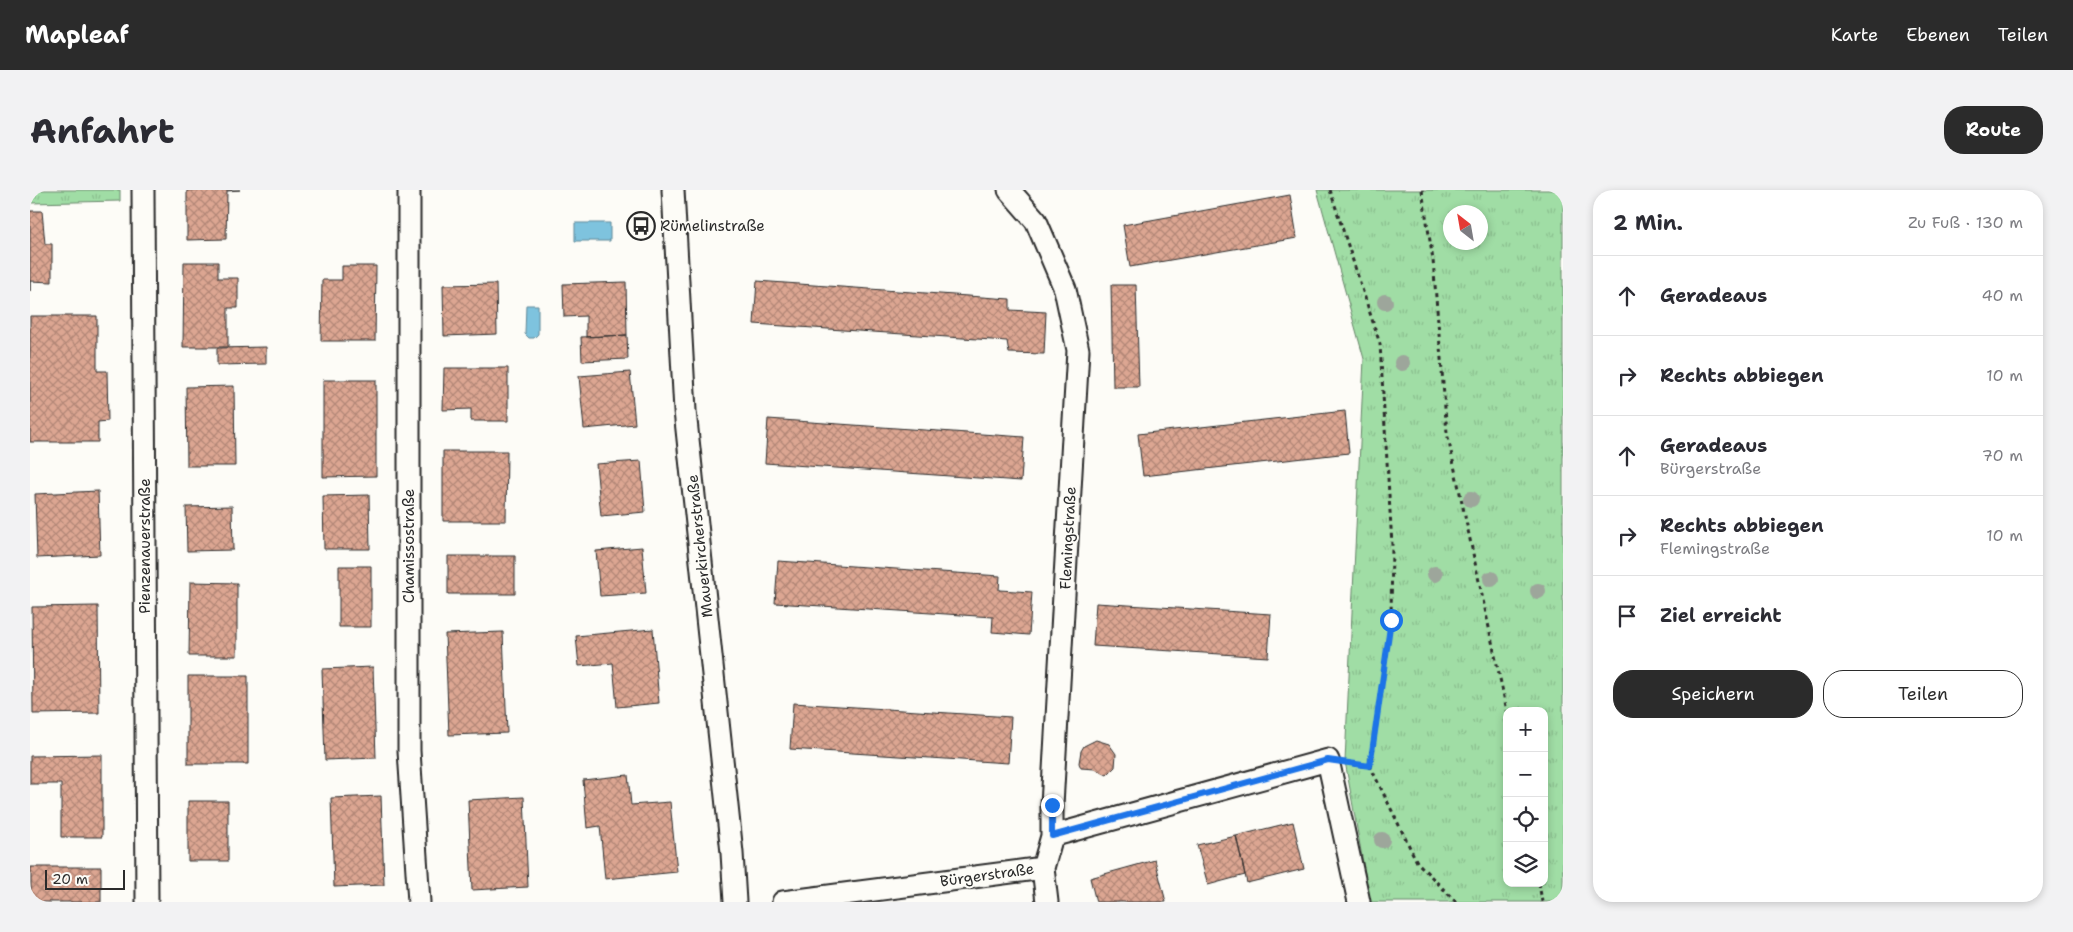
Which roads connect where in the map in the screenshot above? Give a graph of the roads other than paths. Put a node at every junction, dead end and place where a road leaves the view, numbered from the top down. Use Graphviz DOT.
graph roads {
  1 [pos="142,190"];
  2 [pos="409,190"];
  3 [pos="673,190"];
  4 [pos="1009,190"];
  5 [pos="1052,836"];
  6 [pos="1043,868"];
  7 [pos="147,902"];
  8 [pos="419,902"];
  9 [pos="735,902"];
  10 [pos="783,902"];
  11 [pos="1047,902"];
  12 [pos="1359,902"];
  1 -- 7 [label="street, Pienzenauerstraße"];
  2 -- 8 [label="street, Chamissostraße"];
  3 -- 9 [label="street, Mauerkircherstraße"];
  4 -- 5 [label="street, Flemingstraße"];
  5 -- 6 [label="street, Flemingstraße"];
  5 -- 12 [label="street"];
  6 -- 10 [label="street, Bürgerstraße"];
  6 -- 11 [label="street, Flemingstraße"];
}
